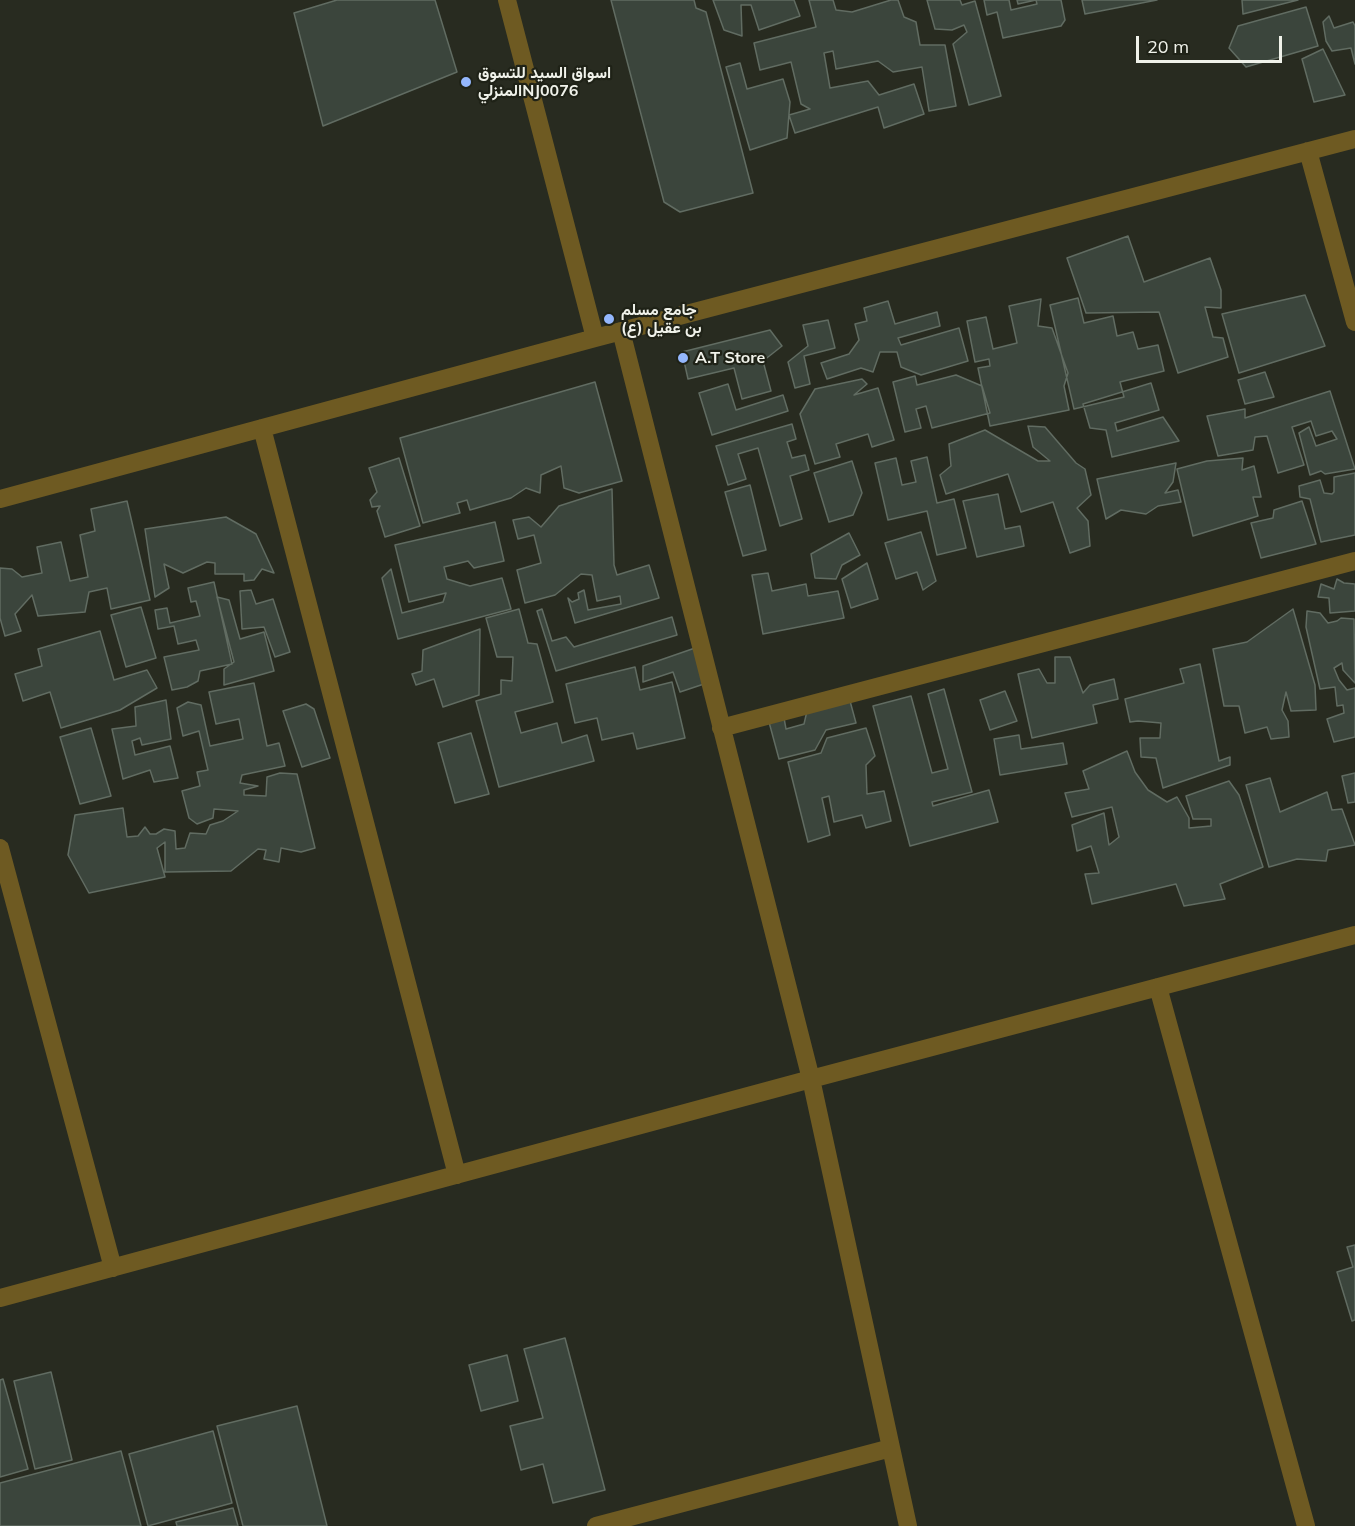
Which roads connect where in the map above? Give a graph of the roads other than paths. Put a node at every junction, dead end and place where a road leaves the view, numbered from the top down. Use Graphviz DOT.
graph roads {
  1 [pos="507,0"];
  2 [pos="1355,139"];
  3 [pos="1308,151"];
  4 [pos="1355,322"];
  5 [pos="621,331"];
  6 [pos="595,338"];
  7 [pos="262,428"];
  8 [pos="0,499"];
  9 [pos="1355,561"];
  10 [pos="722,728"];
  11 [pos="0,848"];
  12 [pos="1355,935"];
  13 [pos="1158,987"];
  14 [pos="811,1079"];
  15 [pos="457,1174"];
  16 [pos="113,1268"];
  17 [pos="0,1298"];
  18 [pos="891,1448"];
  19 [pos="596,1526"];
  20 [pos="908,1526"];
  21 [pos="1306,1526"];
  1 -- 6 [label="street"];
  2 -- 3 [label="street"];
  3 -- 4 [label="street"];
  3 -- 5 [label="street"];
  5 -- 6 [label="street"];
  5 -- 10 [label="street"];
  6 -- 7 [label="street"];
  7 -- 8 [label="street"];
  7 -- 15 [label="street"];
  9 -- 10 [label="street"];
  10 -- 14 [label="street"];
  11 -- 16 [label="street"];
  12 -- 13 [label="street"];
  13 -- 14 [label="street"];
  13 -- 21 [label="street"];
  14 -- 15 [label="street"];
  14 -- 18 [label="street"];
  15 -- 16 [label="street"];
  16 -- 17 [label="street"];
  18 -- 19 [label="street"];
  18 -- 20 [label="street"];
}
